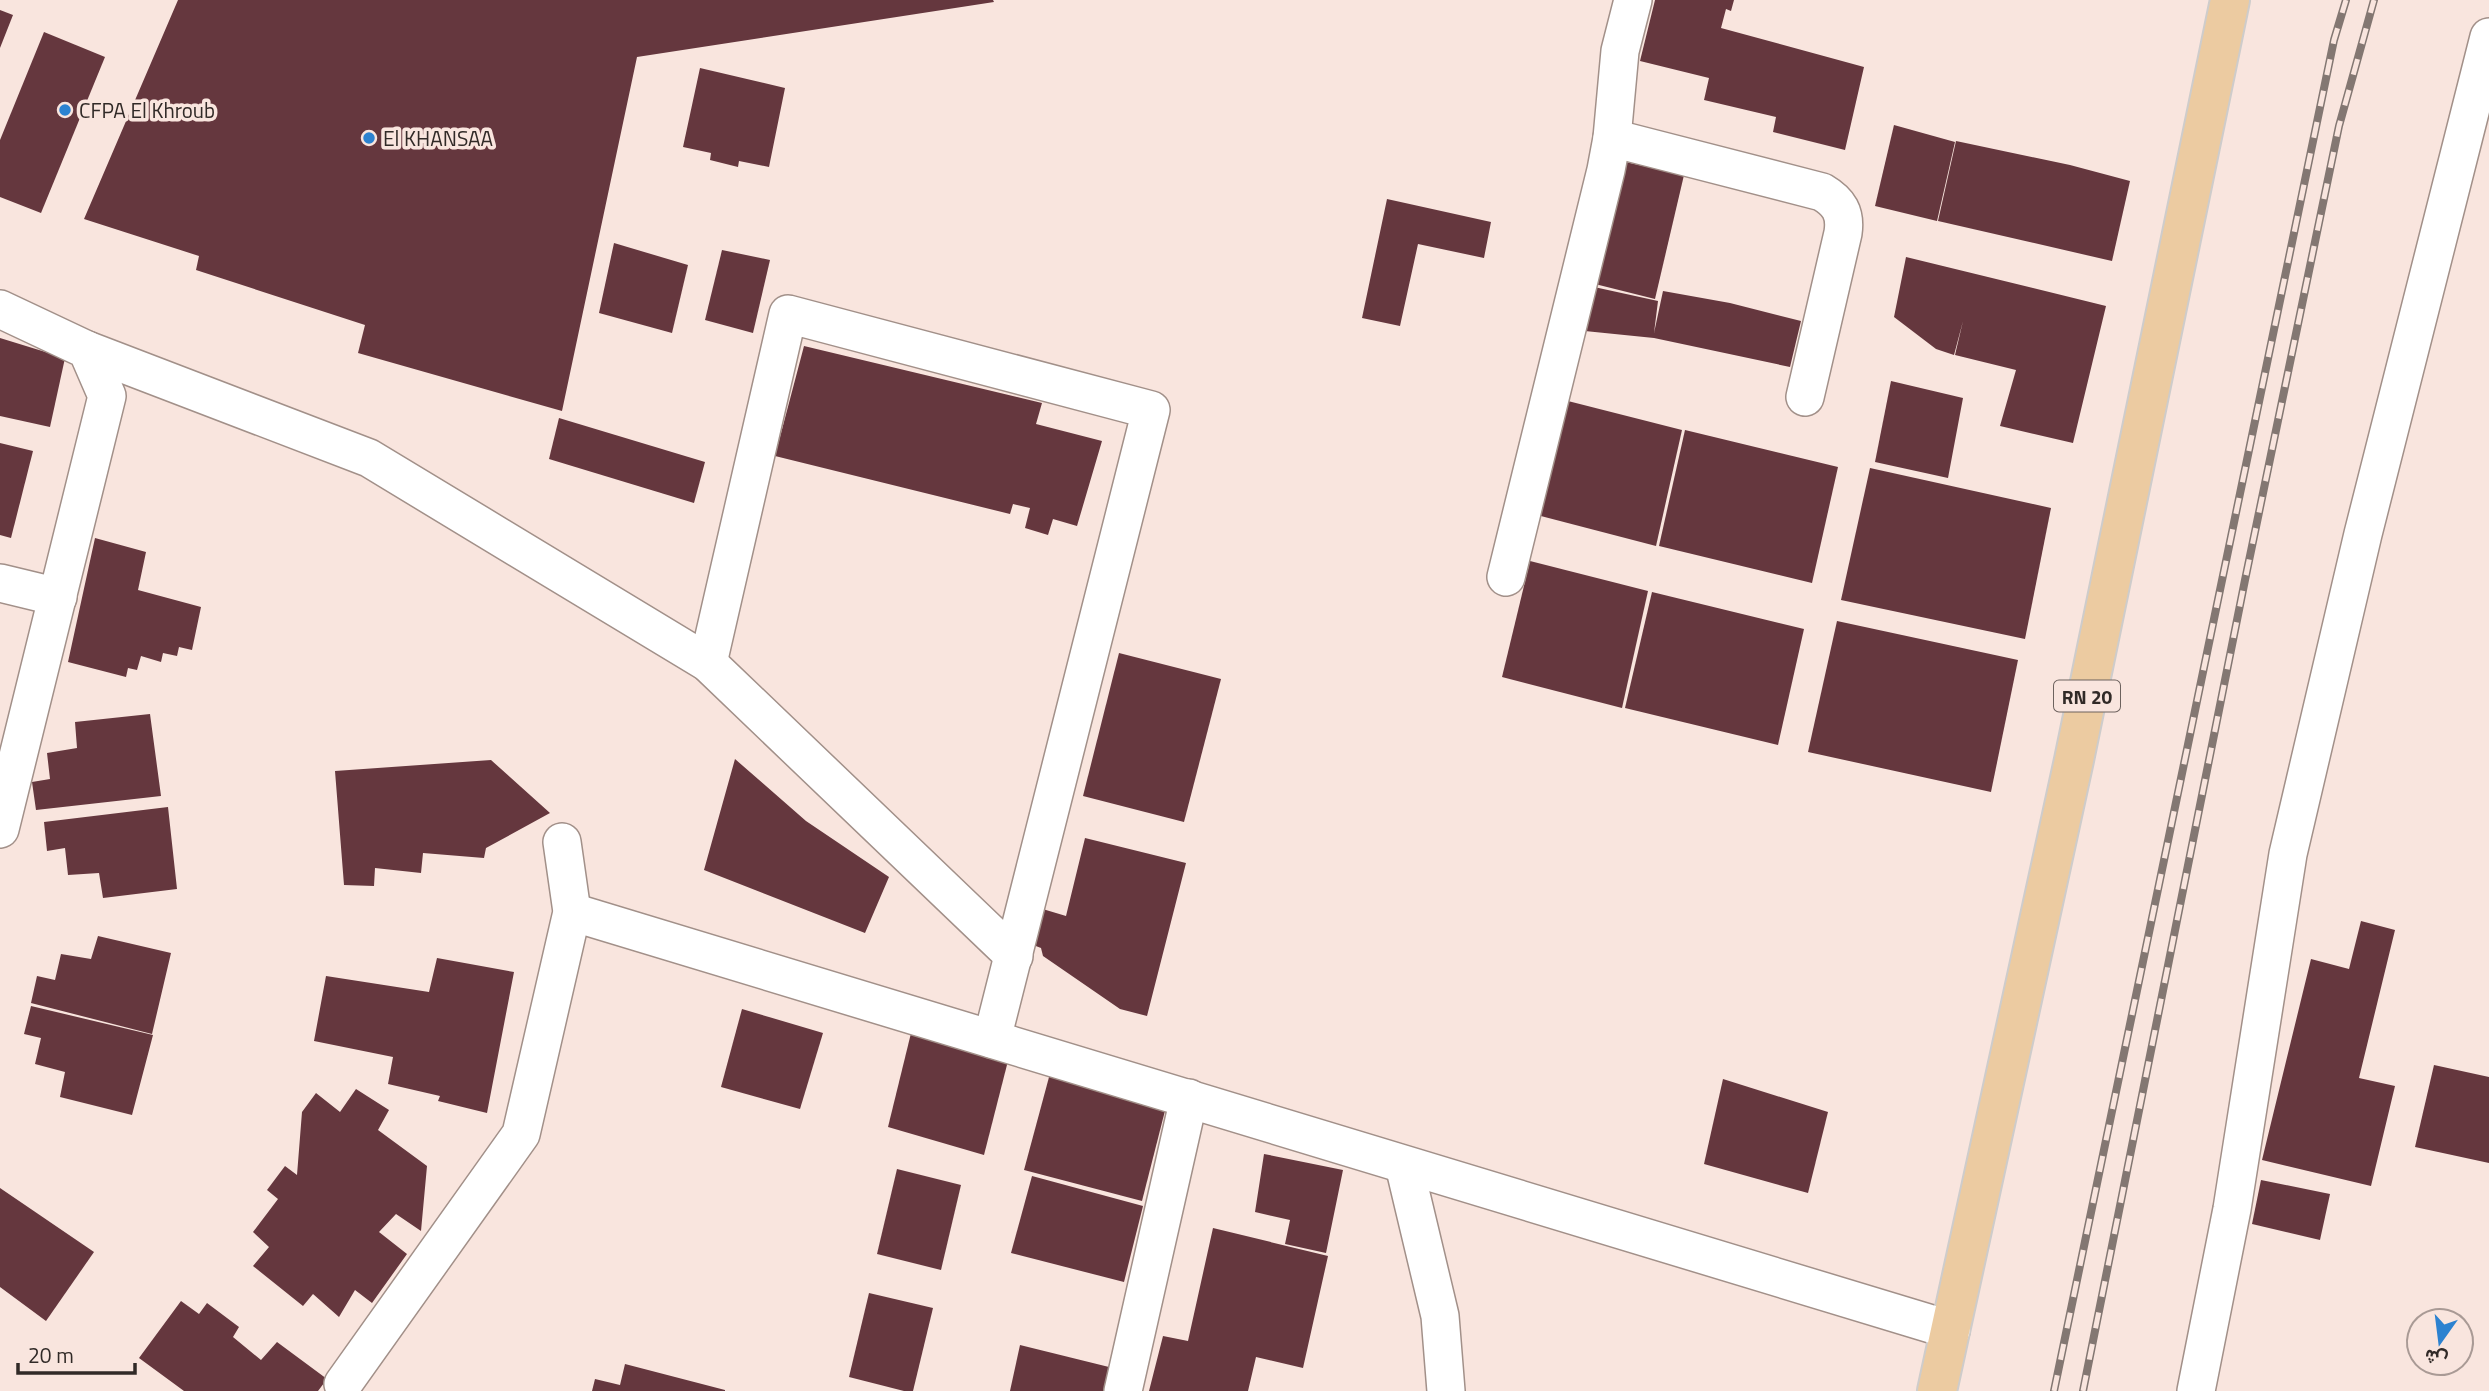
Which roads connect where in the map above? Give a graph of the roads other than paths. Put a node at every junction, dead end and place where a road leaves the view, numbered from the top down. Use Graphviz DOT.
graph roads {
  1 [pos="1633,0"];
  2 [pos="2230,0"];
  3 [pos="2489,37"];
  4 [pos="1612,138"];
  5 [pos="0,309"];
  6 [pos="87,350"];
  7 [pos="1805,397"];
  8 [pos="1506,577"];
  9 [pos="0,583"];
  10 [pos="58,597"];
  11 [pos="708,663"];
  12 [pos="0,829"];
  13 [pos="562,842"];
  14 [pos="572,912"];
  15 [pos="1014,956"];
  16 [pos="992,1039"];
  17 [pos="1189,1098"];
  18 [pos="1404,1165"];
  19 [pos="1951,1330"];
  20 [pos="343,1384"];
  21 [pos="1123,1391"];
  22 [pos="1446,1391"];
  23 [pos="1937,1391"];
  24 [pos="2196,1391"];
  1 -- 4 [label="street"];
  2 -- 19 [label="main road, RN 20"];
  3 -- 24 [label="street"];
  4 -- 7 [label="street"];
  4 -- 8 [label="street"];
  5 -- 6 [label="street"];
  6 -- 10 [label="street"];
  6 -- 11 [label="street"];
  9 -- 10 [label="street"];
  10 -- 12 [label="street"];
  11 -- 15 [label="street"];
  11 -- 15 [label="street"];
  13 -- 14 [label="street"];
  14 -- 16 [label="street"];
  14 -- 20 [label="street"];
  15 -- 16 [label="street"];
  16 -- 17 [label="street"];
  17 -- 18 [label="street"];
  17 -- 21 [label="street"];
  18 -- 19 [label="street"];
  18 -- 22 [label="street"];
  19 -- 23 [label="main road, RN 20"];
}
